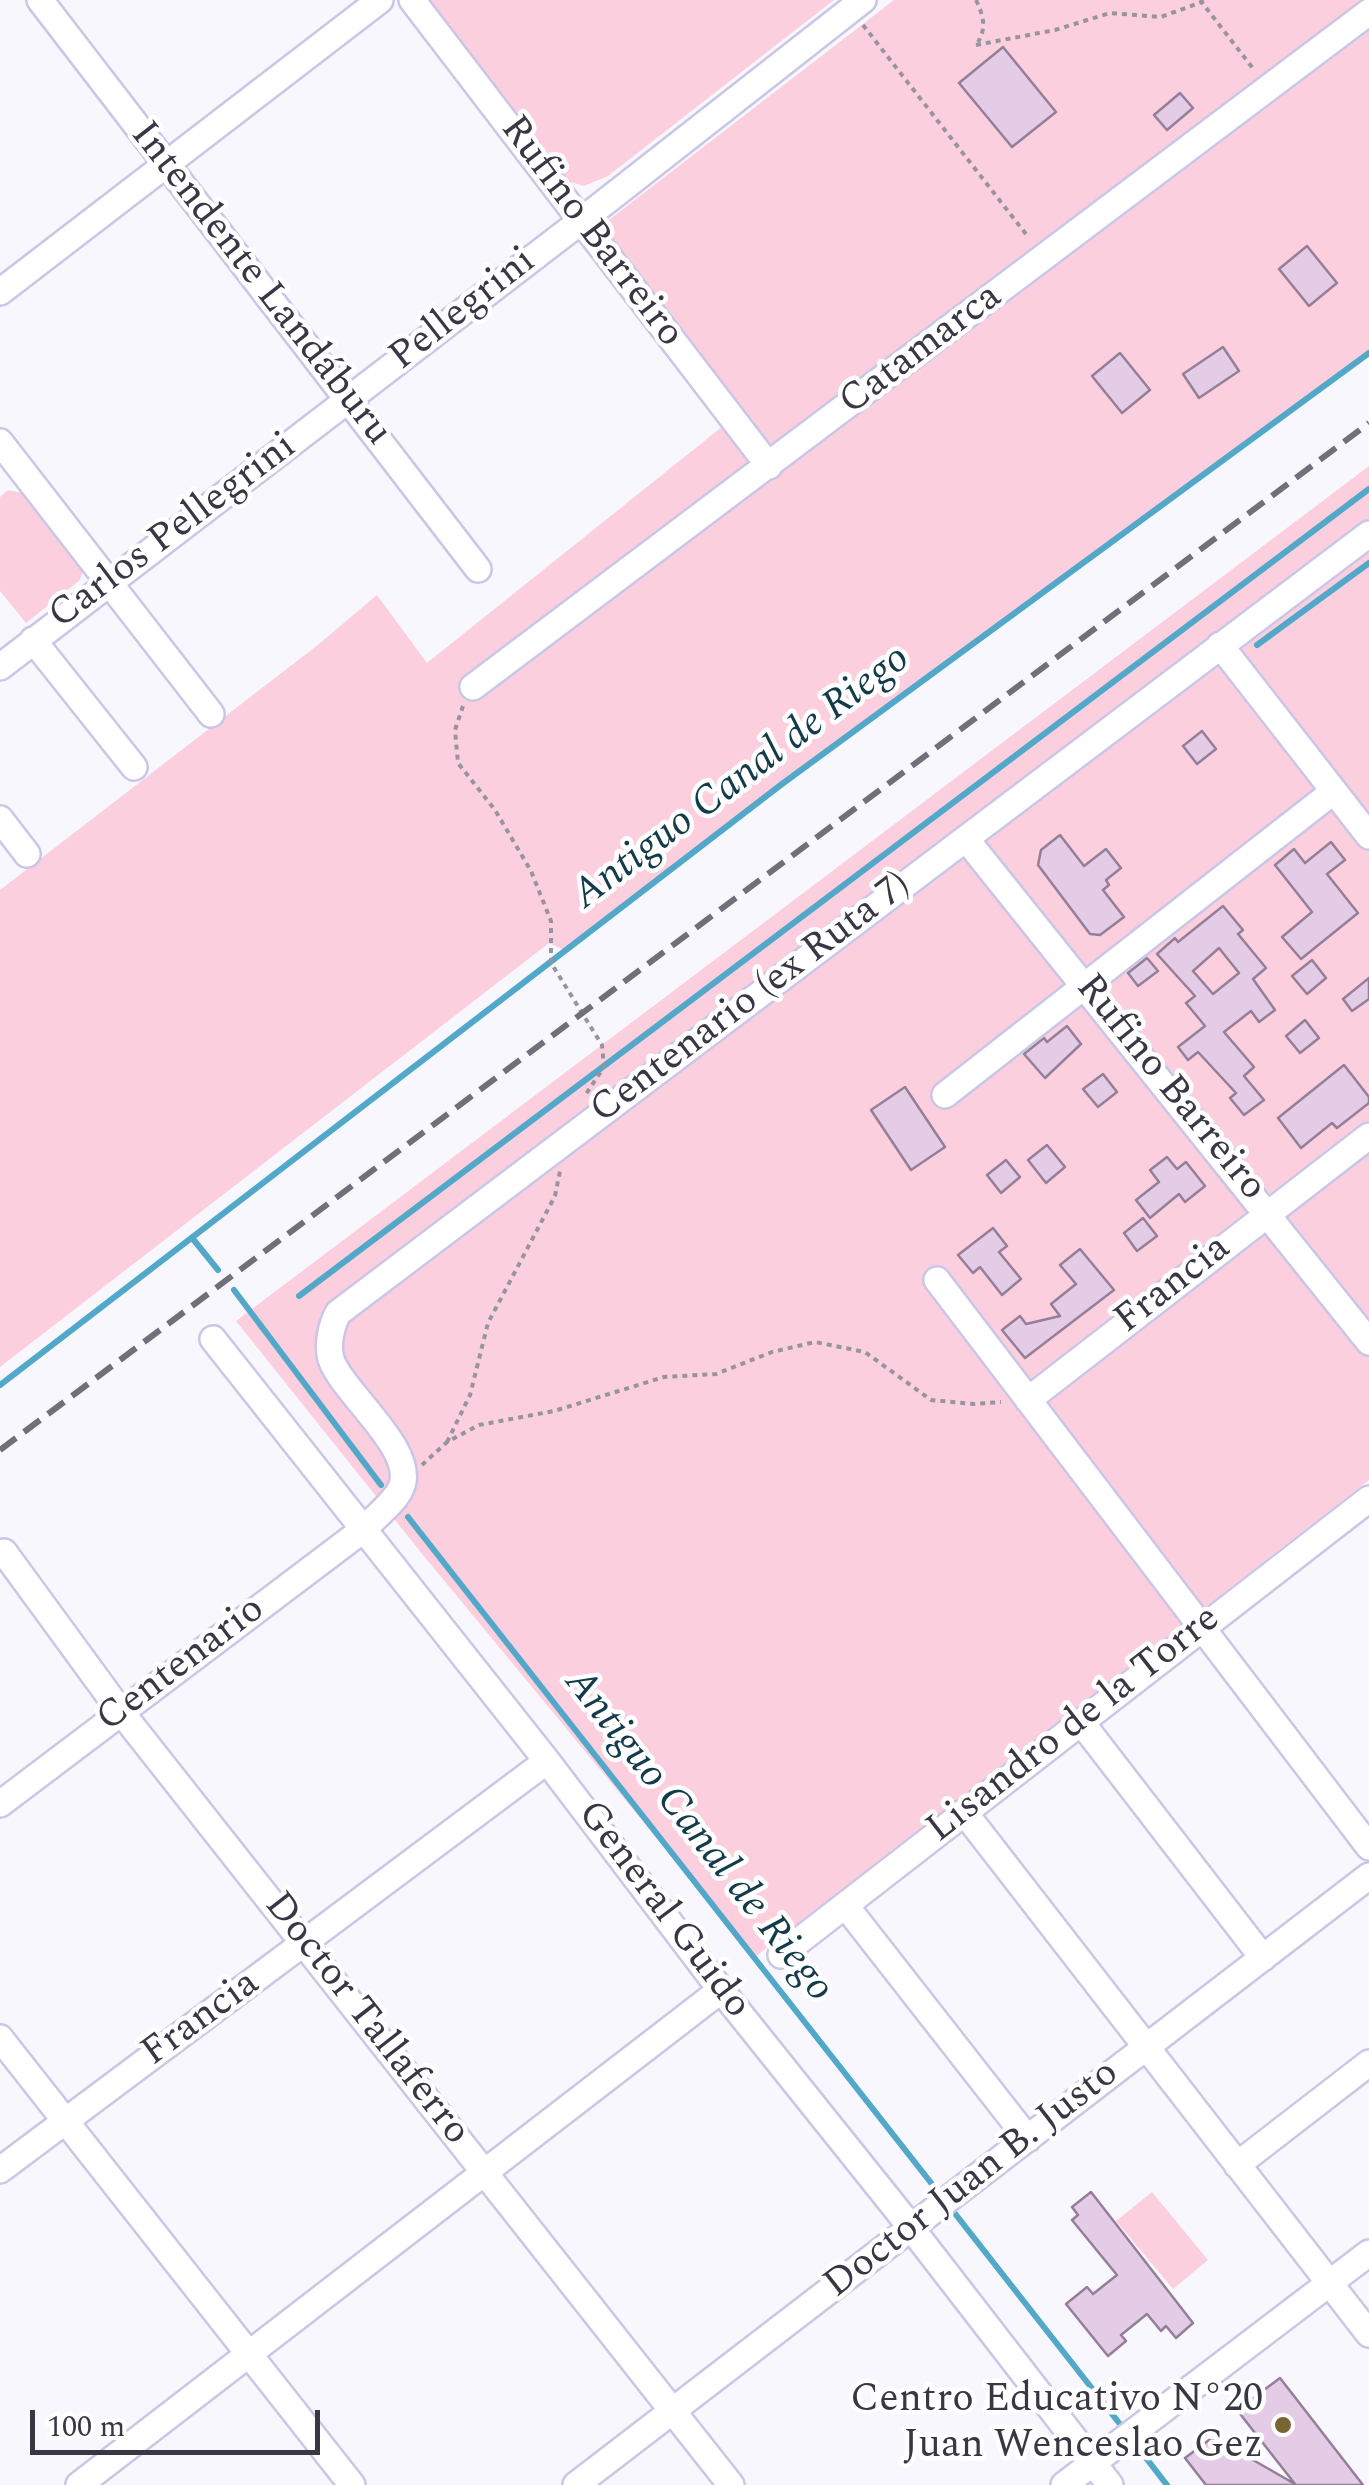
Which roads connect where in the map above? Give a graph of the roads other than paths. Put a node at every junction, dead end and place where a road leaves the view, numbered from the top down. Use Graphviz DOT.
graph roads {
  1 [pos="40,0"];
  2 [pos="380,0"];
  3 [pos="412,0"];
  4 [pos="857,5"];
  5 [pos="1369,12"];
  6 [pos="165,164"];
  7 [pos="581,222"];
  8 [pos="0,292"];
  9 [pos="348,400"];
  10 [pos="0,442"];
  11 [pos="769,466"];
  12 [pos="9,474"];
  13 [pos="1369,534"];
  14 [pos="478,570"];
  15 [pos="107,584"];
  16 [pos="33,640"];
  17 [pos="1220,644"];
  18 [pos="0,667"];
  19 [pos="473,688"];
  20 [pos="210,714"];
  21 [pos="134,768"];
  22 [pos="1334,791"];
  23 [pos="0,819"];
  24 [pos="1369,836"];
  25 [pos="966,838"];
  26 [pos="27,854"];
  27 [pos="1084,984"];
  28 [pos="945,1096"];
  29 [pos="1369,1136"];
  30 [pos="1268,1213"];
  31 [pos="936,1280"];
  32 [pos="213,1338"];
  33 [pos="1369,1342"];
  34 [pos="1028,1400"];
  35 [pos="1369,1498"];
  36 [pos="364,1529"];
  37 [pos="4,1552"];
  38 [pos="1202,1628"];
  39 [pos="122,1712"];
  40 [pos="1081,1722"];
  41 [pos="548,1761"];
  42 [pos="0,1804"];
  43 [pos="964,1812"];
  44 [pos="1369,1847"];
  45 [pos="1369,1876"];
  46 [pos="845,1904"];
  47 [pos="305,1944"];
  48 [pos="781,1954"];
  49 [pos="1263,1958"];
  50 [pos="721,1990"];
  51 [pos="0,2038"];
  52 [pos="1146,2048"];
  53 [pos="1369,2063"];
  54 [pos="65,2121"];
  55 [pos="1028,2139"];
  56 [pos="1237,2165"];
  57 [pos="0,2170"];
  58 [pos="485,2172"];
  59 [pos="911,2229"];
  60 [pos="1369,2253"];
  61 [pos="1329,2284"];
  62 [pos="1369,2334"];
  63 [pos="249,2354"];
  64 [pos="674,2410"];
  65 [pos="1100,2458"];
  66 [pos="79,2485"];
  67 [pos="352,2485"];
  68 [pos="576,2485"];
  69 [pos="731,2485"];
  70 [pos="1064,2485"];
  71 [pos="1110,2485"];
  1 -- 6 [label="street, Intendente Landáburu"];
  2 -- 6 [label="street"];
  3 -- 7 [label="street, Rufino Barreiro"];
  4 -- 7 [label="street"];
  5 -- 11 [label="street, Catamarca"];
  6 -- 8 [label="street"];
  6 -- 9 [label="street, Intendente Landáburu"];
  7 -- 9 [label="street, Pellegrini"];
  7 -- 11 [label="street, Rufino Barreiro"];
  9 -- 14 [label="street, Intendente Landáburu"];
  9 -- 15 [label="street, Carlos Pellegrini"];
  10 -- 12 [label="street"];
  11 -- 19 [label="street, Catamarca"];
  12 -- 15 [label="street"];
  13 -- 17 [label="street, Centenario (ex Ruta 7)"];
  15 -- 16 [label="street, Carlos Pellegrini"];
  15 -- 20 [label="street"];
  16 -- 18 [label="street, Carlos Pellegrini"];
  16 -- 21 [label="street"];
  17 -- 22 [label="street"];
  17 -- 25 [label="street, Centenario (ex Ruta 7)"];
  22 -- 24 [label="street"];
  22 -- 27 [label="street"];
  23 -- 26 [label="street"];
  25 -- 27 [label="street, Rufino Barreiro"];
  25 -- 36 [label="street, Centenario (ex Ruta 7)"];
  27 -- 28 [label="street"];
  27 -- 30 [label="street, Rufino Barreiro"];
  29 -- 30 [label="street, Francia"];
  30 -- 33 [label="street, Rufino Barreiro"];
  30 -- 34 [label="street, Francia"];
  31 -- 34 [label="street"];
  32 -- 36 [label="street, General Guido"];
  34 -- 38 [label="street"];
  35 -- 38 [label="street, Lisandro de la Torre"];
  36 -- 39 [label="street, Centenario"];
  36 -- 41 [label="street, General Guido"];
  37 -- 39 [label="street, Doctor Tallaferro"];
  38 -- 40 [label="street, Lisandro de la Torre"];
  38 -- 44 [label="street"];
  39 -- 42 [label="street, Centenario"];
  39 -- 47 [label="street, Doctor Tallaferro"];
  40 -- 43 [label="street, Lisandro de la Torre"];
  40 -- 49 [label="street"];
  41 -- 47 [label="street, Francia"];
  41 -- 50 [label="street, General Guido"];
  43 -- 46 [label="street, Lisandro de la Torre"];
  43 -- 52 [label="street"];
  45 -- 49 [label="street, Doctor Juan B. Justo"];
  46 -- 48 [label="street, Lisandro de la Torre"];
  46 -- 55 [label="street"];
  47 -- 54 [label="street, Francia"];
  47 -- 58 [label="street, Doctor Tallaferro"];
  49 -- 52 [label="street, Doctor Juan B. Justo"];
  50 -- 58 [label="street"];
  50 -- 59 [label="street, General Guido"];
  51 -- 54 [label="street"];
  52 -- 55 [label="street, Doctor Juan B. Justo"];
  52 -- 56 [label="street"];
  53 -- 56 [label="street"];
  54 -- 57 [label="street, Francia"];
  54 -- 63 [label="street"];
  55 -- 59 [label="street, Doctor Juan B. Justo"];
  56 -- 61 [label="street"];
  58 -- 63 [label="street"];
  58 -- 64 [label="street, Doctor Tallaferro"];
  59 -- 64 [label="street, Doctor Juan B. Justo"];
  59 -- 65 [label="street, General Guido"];
  60 -- 61 [label="street"];
  61 -- 62 [label="street"];
  61 -- 65 [label="street"];
  63 -- 66 [label="street"];
  63 -- 67 [label="street"];
  64 -- 68 [label="street, Doctor Juan B. Justo"];
  64 -- 69 [label="street, Doctor Tallaferro"];
  65 -- 70 [label="street"];
  65 -- 71 [label="street, General Guido"];
}
